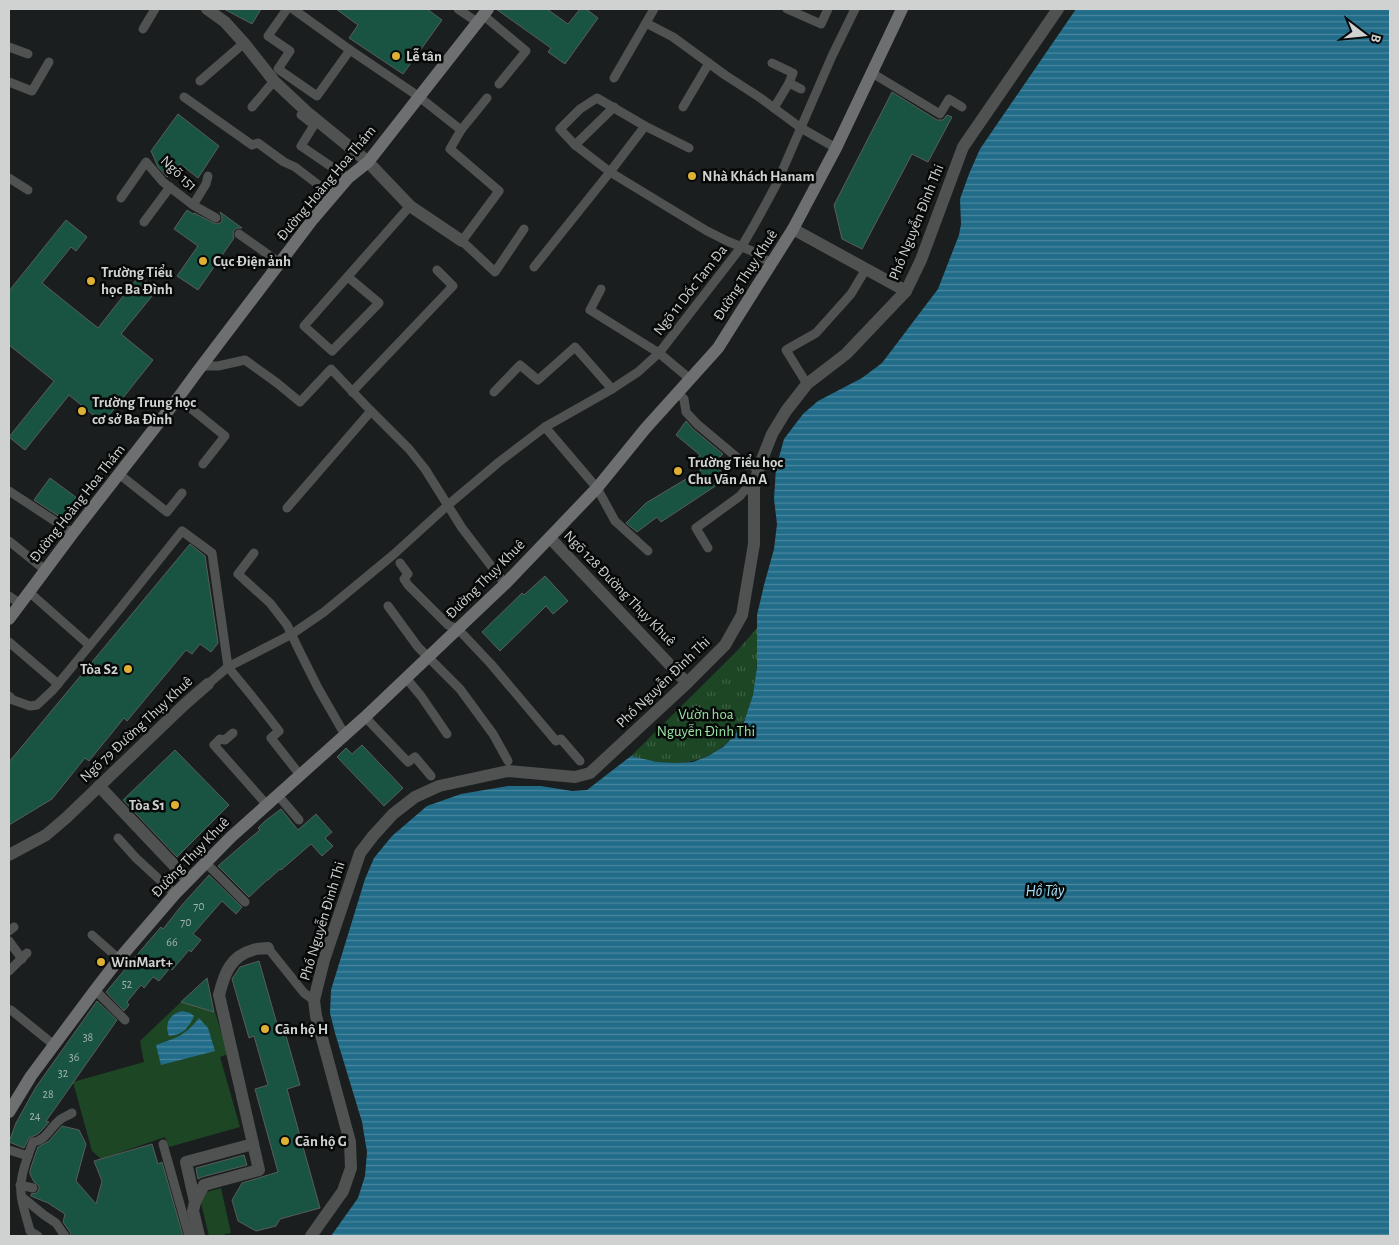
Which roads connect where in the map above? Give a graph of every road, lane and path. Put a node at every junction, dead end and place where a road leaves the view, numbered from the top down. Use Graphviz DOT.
graph roads {
  1 [pos="155,9"];
  2 [pos="207,9"];
  3 [pos="287,9"];
  4 [pos="293,9"];
  5 [pos="458,9"];
  6 [pos="654,9"];
  7 [pos="787,9"];
  8 [pos="828,9"];
  9 [pos="855,9"];
  10 [pos="902,9"];
  11 [pos="1058,9"];
  12 [pos="482,15"];
  13 [pos="646,23"];
  14 [pos="143,30"];
  15 [pos="244,43"];
  16 [pos="9,47"];
  17 [pos="350,50"];
  18 [pos="28,54"];
  19 [pos="49,62"];
  20 [pos="709,63"];
  21 [pos="772,63"];
  22 [pos="872,73"];
  23 [pos="614,78"];
  24 [pos="200,81"];
  25 [pos="274,81"];
  26 [pos="9,82"];
  27 [pos="789,83"];
  28 [pos="499,84"];
  29 [pos="800,89"];
  30 [pos="418,96"];
  31 [pos="184,97"];
  32 [pos="487,98"];
  33 [pos="252,107"];
  34 [pos="614,107"];
  35 [pos="683,107"];
  36 [pos="962,107"];
  37 [pos="774,108"];
  38 [pos="301,115"];
  39 [pos="645,126"];
  40 [pos="801,128"];
  41 [pos="461,130"];
  42 [pos="575,145"];
  43 [pos="689,148"];
  44 [pos="836,148"];
  45 [pos="368,162"];
  46 [pos="610,172"];
  47 [pos="208,176"];
  48 [pos="9,178"];
  49 [pos="348,178"];
  50 [pos="170,187"];
  51 [pos="28,190"];
  52 [pos="333,196"];
  53 [pos="121,198"];
  54 [pos="193,205"];
  55 [pos="410,206"];
  56 [pos="216,218"];
  57 [pos="144,222"];
  58 [pos="524,229"];
  59 [pos="793,230"];
  60 [pos="239,234"];
  61 [pos="462,241"];
  62 [pos="742,246"];
  63 [pos="280,263"];
  64 [pos="772,264"];
  65 [pos="534,267"];
  66 [pos="866,269"];
  67 [pos="437,270"];
  68 [pos="348,277"];
  69 [pos="601,289"];
  70 [pos="906,291"];
  71 [pos="659,353"];
  72 [pos="202,366"];
  73 [pos="690,379"];
  74 [pos="807,384"];
  75 [pos="612,389"];
  76 [pos="352,392"];
  77 [pos="494,392"];
  78 [pos="678,393"];
  79 [pos="178,398"];
  80 [pos="370,411"];
  81 [pos="545,427"];
  82 [pos="203,464"];
  83 [pos="760,467"];
  84 [pos="119,474"];
  85 [pos="754,486"];
  86 [pos="596,488"];
  87 [pos="9,491"];
  88 [pos="182,493"];
  89 [pos="448,505"];
  90 [pos="287,508"];
  91 [pos="73,533"];
  92 [pos="550,538"];
  93 [pos="9,541"];
  94 [pos="708,548"];
  95 [pos="648,551"];
  96 [pos="254,553"];
  97 [pos="400,563"];
  98 [pos="45,570"];
  99 [pos="505,584"];
  100 [pos="29,592"];
  101 [pos="9,596"];
  102 [pos="19,603"];
  103 [pos="388,606"];
  104 [pos="9,619"];
  105 [pos="458,629"];
  106 [pos="292,634"];
  107 [pos="9,642"];
  108 [pos="89,645"];
  109 [pos="429,656"];
  110 [pos="228,668"];
  111 [pos="406,678"];
  112 [pos="687,683"];
  113 [pos="58,684"];
  114 [pos="208,684"];
  115 [pos="9,696"];
  116 [pos="365,717"];
  117 [pos="233,733"];
  118 [pos="447,734"];
  119 [pos="345,735"];
  120 [pos="508,761"];
  121 [pos="580,761"];
  122 [pos="300,775"];
  123 [pos="430,776"];
  124 [pos="99,786"];
  125 [pos="282,800"];
  126 [pos="267,805"];
  127 [pos="299,820"];
  128 [pos="118,838"];
  129 [pos="9,856"];
  130 [pos="206,863"];
  131 [pos="188,880"];
  132 [pos="175,894"];
  133 [pos="246,902"];
  134 [pos="92,935"];
  135 [pos="9,940"];
  136 [pos="268,948"];
  137 [pos="119,959"];
  138 [pos="9,971"];
  139 [pos="95,990"];
  140 [pos="314,1000"];
  141 [pos="11,1010"];
  142 [pos="125,1020"];
  143 [pos="54,1045"];
  144 [pos="9,1112"];
  145 [pos="72,1114"];
  146 [pos="163,1144"];
  147 [pos="253,1144"];
  148 [pos="9,1150"];
  149 [pos="28,1156"];
  150 [pos="20,1185"];
  151 [pos="33,1188"];
  152 [pos="22,1197"];
  153 [pos="195,1202"];
  154 [pos="32,1235"];
  155 [pos="65,1236"];
  156 [pos="189,1236"];
  157 [pos="200,1236"];
  158 [pos="311,1236"];
  1 -- 14 [label="lane"];
  2 -- 15 [label="street"];
  3 -- 17 [label="lane"];
  4 -- 17 [label="lane"];
  5 -- 12 [label="lane"];
  6 -- 13 [label="lane"];
  7 -- 8 [label="lane"];
  9 -- 40 [label="lane, Ngõ 11 Dốc Tam Đa"];
  10 -- 22 [label="main road, Đường Thụy Khuê"];
  11 -- 70 [label="street, Phố Nguyễn Đình Thi"];
  12 -- 28 [label="lane"];
  12 -- 30 [label="main road, Đường Hoàng Hoa Thám"];
  13 -- 20 [label="lane"];
  13 -- 23 [label="lane"];
  15 -- 24 [label="lane"];
  15 -- 25 [label="street"];
  16 -- 18 [label="lane"];
  17 -- 30 [label="lane"];
  19 -- 26 [label="lane"];
  20 -- 35 [label="lane"];
  20 -- 37 [label="lane"];
  21 -- 27 [label="lane"];
  22 -- 36 [label="lane"];
  22 -- 44 [label="main road, Đường Thụy Khuê"];
  25 -- 33 [label="lane"];
  25 -- 45 [label="street"];
  27 -- 29 [label="lane"];
  27 -- 37 [label="lane"];
  30 -- 41 [label="lane"];
  30 -- 45 [label="main road, Đường Hoàng Hoa Thám"];
  31 -- 52 [label="lane"];
  32 -- 41 [label="lane"];
  34 -- 39 [label="lane"];
  34 -- 42 [label="lane"];
  34 -- 42 [label="lane"];
  37 -- 40 [label="lane"];
  38 -- 49 [label="lane"];
  39 -- 43 [label="lane"];
  39 -- 46 [label="lane"];
  40 -- 44 [label="lane"];
  40 -- 62 [label="lane, Ngõ 11 Dốc Tam Đa"];
  41 -- 61 [label="lane"];
  42 -- 46 [label="lane"];
  44 -- 59 [label="main road, Đường Thụy Khuê"];
  45 -- 49 [label="main road, Đường Hoàng Hoa Thám"];
  45 -- 55 [label="street"];
  46 -- 62 [label="lane"];
  46 -- 65 [label="lane"];
  47 -- 54 [label="lane"];
  48 -- 51 [label="lane"];
  49 -- 52 [label="main road, Đường Hoàng Hoa Thám"];
  50 -- 53 [label="lane, Ngõ 151"];
  50 -- 54 [label="lane, Ngõ 151"];
  50 -- 57 [label="lane"];
  52 -- 63 [label="main road, Đường Hoàng Hoa Thám"];
  54 -- 56 [label="lane, Ngõ 151"];
  55 -- 61 [label="street"];
  55 -- 68 [label="lane"];
  58 -- 61 [label="lane"];
  59 -- 64 [label="main road, Đường Thụy Khuê"];
  59 -- 66 [label="street"];
  60 -- 63 [label="lane"];
  62 -- 64 [label="lane"];
  62 -- 71 [label="lane, Ngõ 11 Dốc Tam Đa"];
  63 -- 72 [label="main road, Đường Hoàng Hoa Thám"];
  64 -- 73 [label="main road, Đường Thụy Khuê"];
  66 -- 70 [label="street"];
  66 -- 74 [label="lane"];
  67 -- 76 [label="lane"];
  68 -- 68 [label="lane"];
  69 -- 71 [label="lane"];
  70 -- 74 [label="street, Phố Nguyễn Đình Thi"];
  71 -- 73 [label="lane"];
  71 -- 75 [label="lane, Ngõ 11 Dốc Tam Đa"];
  72 -- 76 [label="lane"];
  72 -- 79 [label="main road, Đường Hoàng Hoa Thám"];
  73 -- 78 [label="main road, Đường Thụy Khuê"];
  74 -- 83 [label="street, Phố Nguyễn Đình Thi"];
  75 -- 77 [label="lane"];
  75 -- 81 [label="lane, Ngõ 11 Dốc Tam Đa"];
  76 -- 80 [label="lane"];
  78 -- 83 [label="lane"];
  78 -- 86 [label="main road, Đường Thụy Khuê"];
  79 -- 82 [label="lane"];
  79 -- 84 [label="main road, Đường Hoàng Hoa Thám"];
  80 -- 89 [label="lane"];
  80 -- 90 [label="lane"];
  81 -- 86 [label="lane"];
  81 -- 89 [label="lane, Ngõ 11 Dốc Tam Đa"];
  83 -- 85 [label="street, Phố Nguyễn Đình Thi"];
  84 -- 88 [label="lane"];
  84 -- 91 [label="main road, Đường Hoàng Hoa Thám"];
  85 -- 94 [label="lane"];
  85 -- 112 [label="street, Phố Nguyễn Đình Thi"];
  86 -- 92 [label="main road, Đường Thụy Khuê"];
  86 -- 95 [label="lane"];
  87 -- 91 [label="lane"];
  89 -- 99 [label="lane"];
  89 -- 106 [label="lane, Ngõ 79 Đường Thụy Khuê"];
  91 -- 98 [label="main road, Đường Hoàng Hoa Thám"];
  92 -- 99 [label="main road, Đường Thụy Khuê"];
  92 -- 112 [label="street, Ngõ 128 Đường Thụy Khuê"];
  93 -- 98 [label="lane"];
  96 -- 106 [label="lane"];
  97 -- 105 [label="lane"];
  98 -- 100 [label="main road, Đường Hoàng Hoa Thám"];
  99 -- 105 [label="main road, Đường Thụy Khuê"];
  100 -- 102 [label="main road, Đường Hoàng Hoa Thám"];
  100 -- 108 [label="lane"];
  101 -- 102 [label="lane"];
  102 -- 104 [label="main road, Đường Hoàng Hoa Thám"];
  103 -- 109 [label="lane"];
  105 -- 109 [label="main road, Đường Thụy Khuê"];
  105 -- 121 [label="lane"];
  106 -- 110 [label="lane, Ngõ 79 Đường Thụy Khuê"];
  106 -- 119 [label="lane"];
  107 -- 113 [label="lane"];
  108 -- 110 [label="lane"];
  108 -- 113 [label="lane"];
  109 -- 111 [label="main road, Đường Thụy Khuê"];
  109 -- 120 [label="lane"];
  110 -- 114 [label="lane, Ngõ 79 Đường Thụy Khuê"];
  110 -- 122 [label="lane"];
  111 -- 116 [label="main road, Đường Thụy Khuê"];
  111 -- 118 [label="lane"];
  112 -- 140 [label="street, Phố Nguyễn Đình Thi"];
  113 -- 115 [label="lane"];
  114 -- 124 [label="street, Ngõ 79 Đường Thụy Khuê"];
  116 -- 119 [label="main road, Đường Thụy Khuê"];
  116 -- 123 [label="lane"];
  117 -- 126 [label="lane"];
  119 -- 122 [label="main road, Đường Thụy Khuê"];
  122 -- 126 [label="main road, Đường Thụy Khuê"];
  124 -- 129 [label="street, Ngõ 79 Đường Thụy Khuê"];
  124 -- 131 [label="street"];
  125 -- 127 [label="lane"];
  126 -- 130 [label="main road, Đường Thụy Khuê"];
  128 -- 132 [label="lane"];
  130 -- 131 [label="main road, Đường Thụy Khuê"];
  130 -- 133 [label="lane"];
  131 -- 132 [label="main road, Đường Thụy Khuê"];
  132 -- 137 [label="main road, Đường Thụy Khuê"];
  134 -- 137 [label="lane"];
  135 -- 138 [label="lane"];
  136 -- 140 [label="lane"];
  136 -- 147 [label="street"];
  137 -- 139 [label="main road, Đường Thụy Khuê"];
  139 -- 142 [label="lane"];
  139 -- 143 [label="main road, Đường Thụy Khuê"];
  140 -- 158 [label="street, Phố Nguyễn Đình Thi"];
  141 -- 143 [label="lane"];
  143 -- 144 [label="main road, Đường Thụy Khuê"];
  145 -- 149 [label="lane"];
  146 -- 156 [label="lane"];
  147 -- 153 [label="street"];
  147 -- 153 [label="street"];
  148 -- 149 [label="lane"];
  149 -- 150 [label="lane"];
  150 -- 151 [label="lane"];
  150 -- 152 [label="lane"];
  152 -- 154 [label="lane"];
  152 -- 155 [label="lane"];
  153 -- 157 [label="street"];
}
